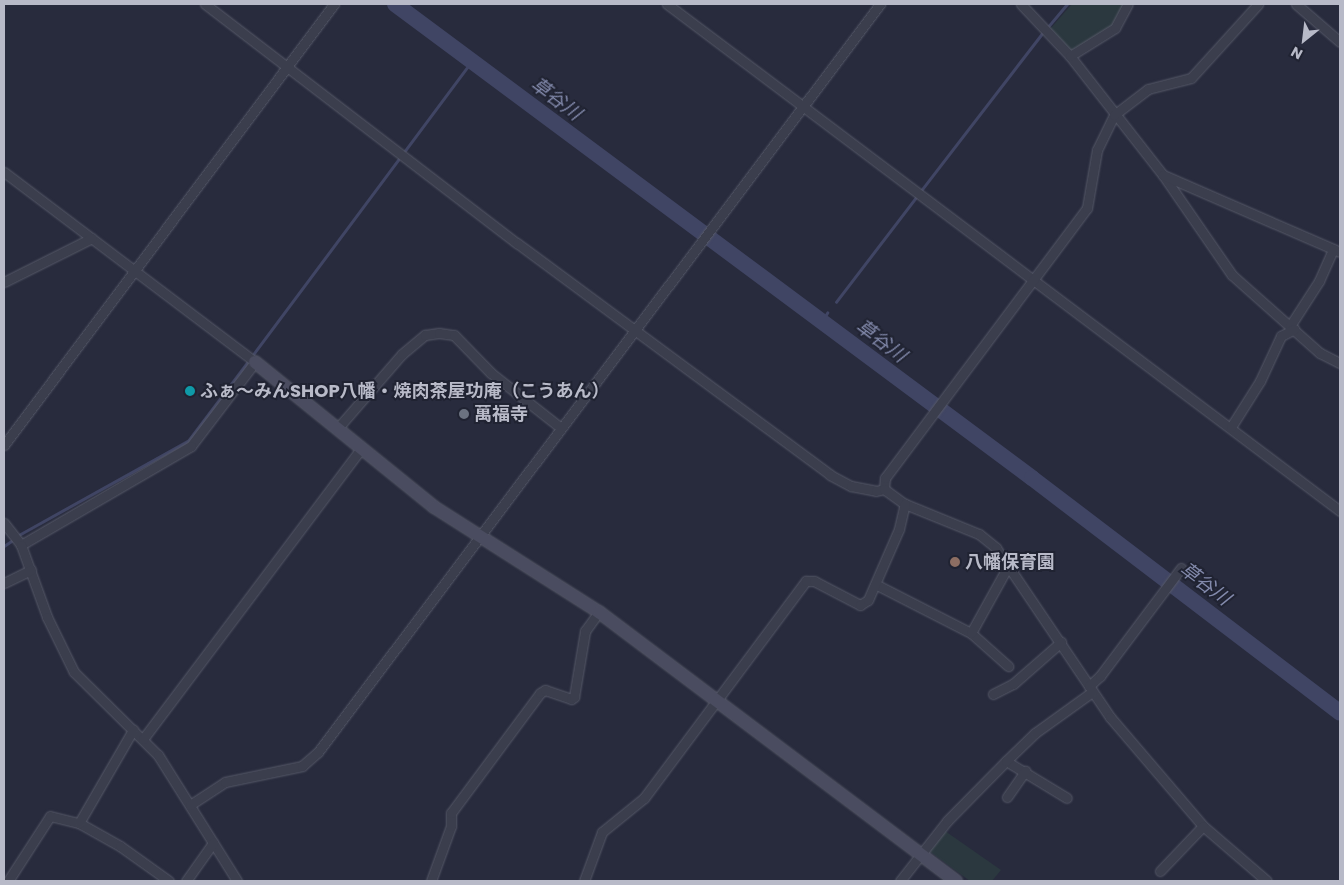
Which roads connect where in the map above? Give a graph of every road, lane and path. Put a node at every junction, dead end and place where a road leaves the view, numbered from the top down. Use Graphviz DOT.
graph roads {
  1 [pos="204,4"];
  2 [pos="334,4"];
  3 [pos="667,4"];
  4 [pos="880,4"];
  5 [pos="1021,4"];
  6 [pos="1128,4"];
  7 [pos="1258,4"];
  8 [pos="1296,4"];
  9 [pos="1340,42"];
  10 [pos="1070,56"];
  11 [pos="286,66"];
  12 [pos="804,107"];
  13 [pos="1114,115"];
  14 [pos="4,172"];
  15 [pos="1163,175"];
  16 [pos="92,238"];
  17 [pos="1337,250"];
  18 [pos="134,270"];
  19 [pos="1034,279"];
  20 [pos="4,282"];
  21 [pos="1292,328"];
  22 [pos="634,330"];
  23 [pos="255,362"];
  24 [pos="1340,363"];
  25 [pos="1231,427"];
  26 [pos="337,428"];
  27 [pos="561,428"];
  28 [pos="4,445"];
  29 [pos="361,448"];
  30 [pos="884,489"];
  31 [pos="905,504"];
  32 [pos="1340,511"];
  33 [pos="4,523"];
  34 [pos="479,537"];
  35 [pos="21,545"];
  36 [pos="1007,568"];
  37 [pos="1181,568"];
  38 [pos="31,570"];
  39 [pos="4,583"];
  40 [pos="877,584"];
  41 [pos="599,612"];
  42 [pos="971,633"];
  43 [pos="1061,642"];
  44 [pos="1008,666"];
  45 [pos="1090,689"];
  46 [pos="992,694"];
  47 [pos="718,701"];
  48 [pos="133,730"];
  49 [pos="143,739"];
  50 [pos="1006,761"];
  51 [pos="1025,771"];
  52 [pos="1007,797"];
  53 [pos="1067,798"];
  54 [pos="190,805"];
  55 [pos="79,823"];
  56 [pos="1203,826"];
  57 [pos="213,843"];
  58 [pos="921,854"];
  59 [pos="1160,871"];
  60 [pos="8,881"];
  61 [pos="169,881"];
  62 [pos="186,881"];
  63 [pos="237,881"];
  64 [pos="431,881"];
  65 [pos="584,881"];
  66 [pos="900,881"];
  67 [pos="956,881"];
  68 [pos="1267,881"];
  1 -- 11 [label="street"];
  2 -- 11 [label="street"];
  3 -- 12 [label="street"];
  4 -- 12 [label="street"];
  5 -- 10 [label="street"];
  6 -- 10 [label="street"];
  7 -- 13 [label="street"];
  8 -- 9 [label="street"];
  10 -- 13 [label="street"];
  11 -- 18 [label="street"];
  11 -- 22 [label="street"];
  12 -- 19 [label="street"];
  12 -- 22 [label="street"];
  13 -- 15 [label="street"];
  13 -- 19 [label="street"];
  14 -- 16 [label="street"];
  15 -- 17 [label="street"];
  15 -- 21 [label="street"];
  16 -- 18 [label="street"];
  16 -- 20 [label="street"];
  17 -- 21 [label="street"];
  18 -- 23 [label="street"];
  18 -- 28 [label="street"];
  19 -- 25 [label="street"];
  19 -- 30 [label="street"];
  21 -- 24 [label="street"];
  21 -- 25 [label="street"];
  22 -- 27 [label="street"];
  22 -- 30 [label="street"];
  23 -- 26 [label="street"];
  23 -- 35 [label="street"];
  25 -- 32 [label="street"];
  26 -- 27 [label="street"];
  26 -- 29 [label="street"];
  27 -- 34 [label="street"];
  29 -- 34 [label="street"];
  29 -- 49 [label="street"];
  30 -- 31 [label="street"];
  31 -- 36 [label="street"];
  31 -- 40 [label="street"];
  33 -- 35 [label="street"];
  34 -- 41 [label="street"];
  34 -- 54 [label="street"];
  35 -- 38 [label="street"];
  36 -- 42 [label="street"];
  36 -- 43 [label="street"];
  37 -- 45 [label="street"];
  38 -- 39 [label="street"];
  38 -- 48 [label="street"];
  40 -- 42 [label="street"];
  40 -- 47 [label="street"];
  41 -- 47 [label="street"];
  41 -- 64 [label="street"];
  42 -- 44 [label="street"];
  43 -- 45 [label="street"];
  43 -- 46 [label="street"];
  45 -- 50 [label="street"];
  45 -- 56 [label="street"];
  47 -- 58 [label="street"];
  47 -- 65 [label="street"];
  48 -- 49 [label="street"];
  48 -- 55 [label="street"];
  49 -- 54 [label="street"];
  50 -- 51 [label="street"];
  50 -- 58 [label="street"];
  51 -- 52 [label="street"];
  51 -- 53 [label="street"];
  54 -- 57 [label="street"];
  55 -- 60 [label="street"];
  55 -- 61 [label="street"];
  56 -- 59 [label="street"];
  56 -- 68 [label="street"];
  57 -- 62 [label="street"];
  57 -- 63 [label="street"];
  58 -- 66 [label="street"];
  58 -- 67 [label="street"];
}
